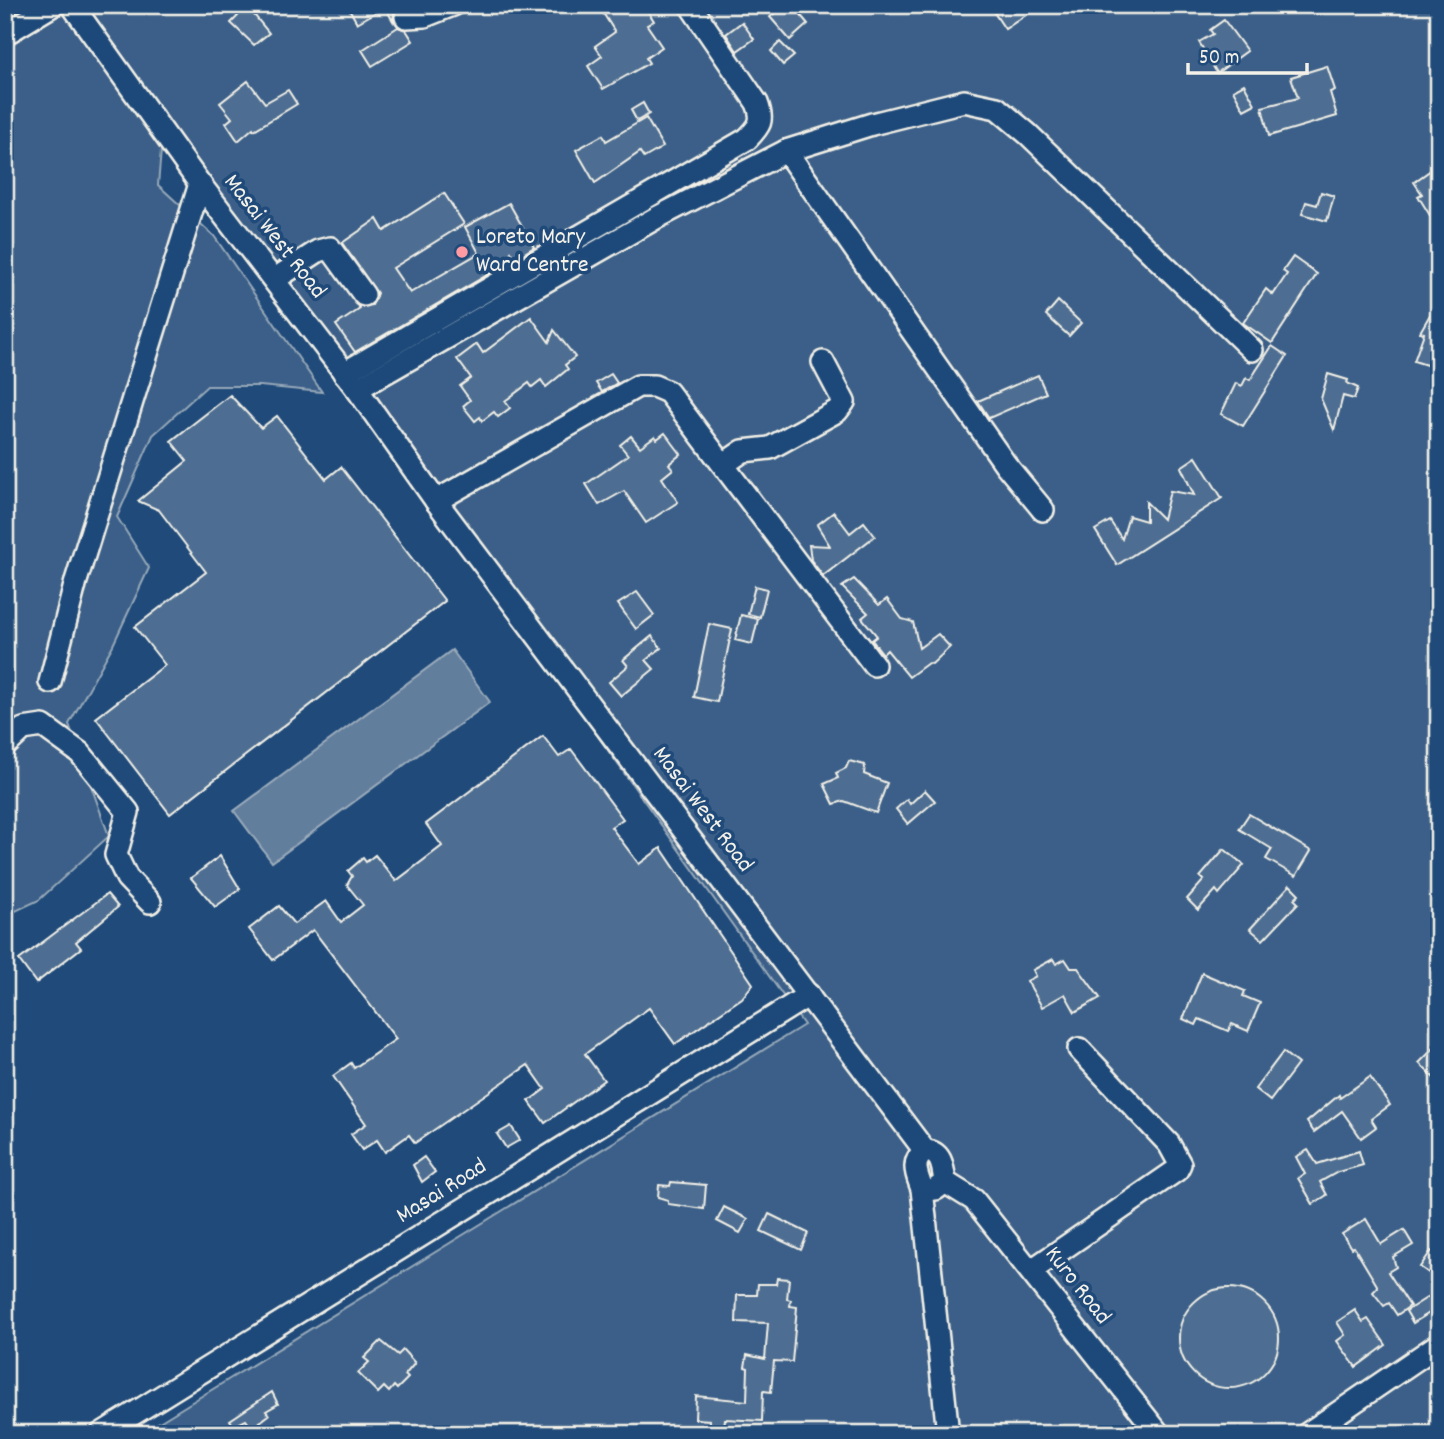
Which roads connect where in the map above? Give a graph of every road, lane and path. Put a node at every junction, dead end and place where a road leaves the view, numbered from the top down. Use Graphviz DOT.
graph roads {
  1 [pos="53,5"];
  2 [pos="72,5"];
  3 [pos="453,5"];
  4 [pos="690,5"];
  5 [pos="406,17"];
  6 [pos="5,34"];
  7 [pos="786,150"];
  8 [pos="200,184"];
  9 [pos="275,279"];
  10 [pos="364,295"];
  11 [pos="1252,351"];
  12 [pos="823,362"];
  13 [pos="351,381"];
  14 [pos="724,464"];
  15 [pos="436,501"];
  16 [pos="1043,510"];
  17 [pos="874,665"];
  18 [pos="50,682"];
  19 [pos="5,746"];
  20 [pos="150,902"];
  21 [pos="809,995"];
  22 [pos="1079,1049"];
  23 [pos="925,1151"];
  24 [pos="945,1182"];
  25 [pos="922,1189"];
  26 [pos="1032,1270"];
  27 [pos="1439,1344"];
  28 [pos="101,1434"];
  29 [pos="948,1434"];
  30 [pos="1159,1434"];
  31 [pos="1307,1434"];
  1 -- 6 [label="street"];
  2 -- 8 [label="street, Masai West Road"];
  3 -- 5 [label="street"];
  4 -- 13 [label="street"];
  7 -- 11 [label="street"];
  7 -- 13 [label="street"];
  7 -- 16 [label="street"];
  8 -- 9 [label="street, Masai West Road"];
  8 -- 18 [label="street"];
  9 -- 10 [label="street"];
  9 -- 13 [label="street, Masai West Road"];
  12 -- 14 [label="street"];
  13 -- 15 [label="street, Masai West Road"];
  14 -- 15 [label="street"];
  14 -- 17 [label="street"];
  15 -- 21 [label="street, Masai West Road"];
  19 -- 20 [label="street"];
  21 -- 23 [label="street, Masai West Road"];
  21 -- 28 [label="street, Masai Road"];
  22 -- 26 [label="street"];
  23 -- 24 [label="street"];
  23 -- 25 [label="street"];
  24 -- 25 [label="street"];
  24 -- 26 [label="street, Kuro Road"];
  25 -- 29 [label="street"];
  26 -- 30 [label="street, Kuro Road"];
  27 -- 31 [label="street"];
}
